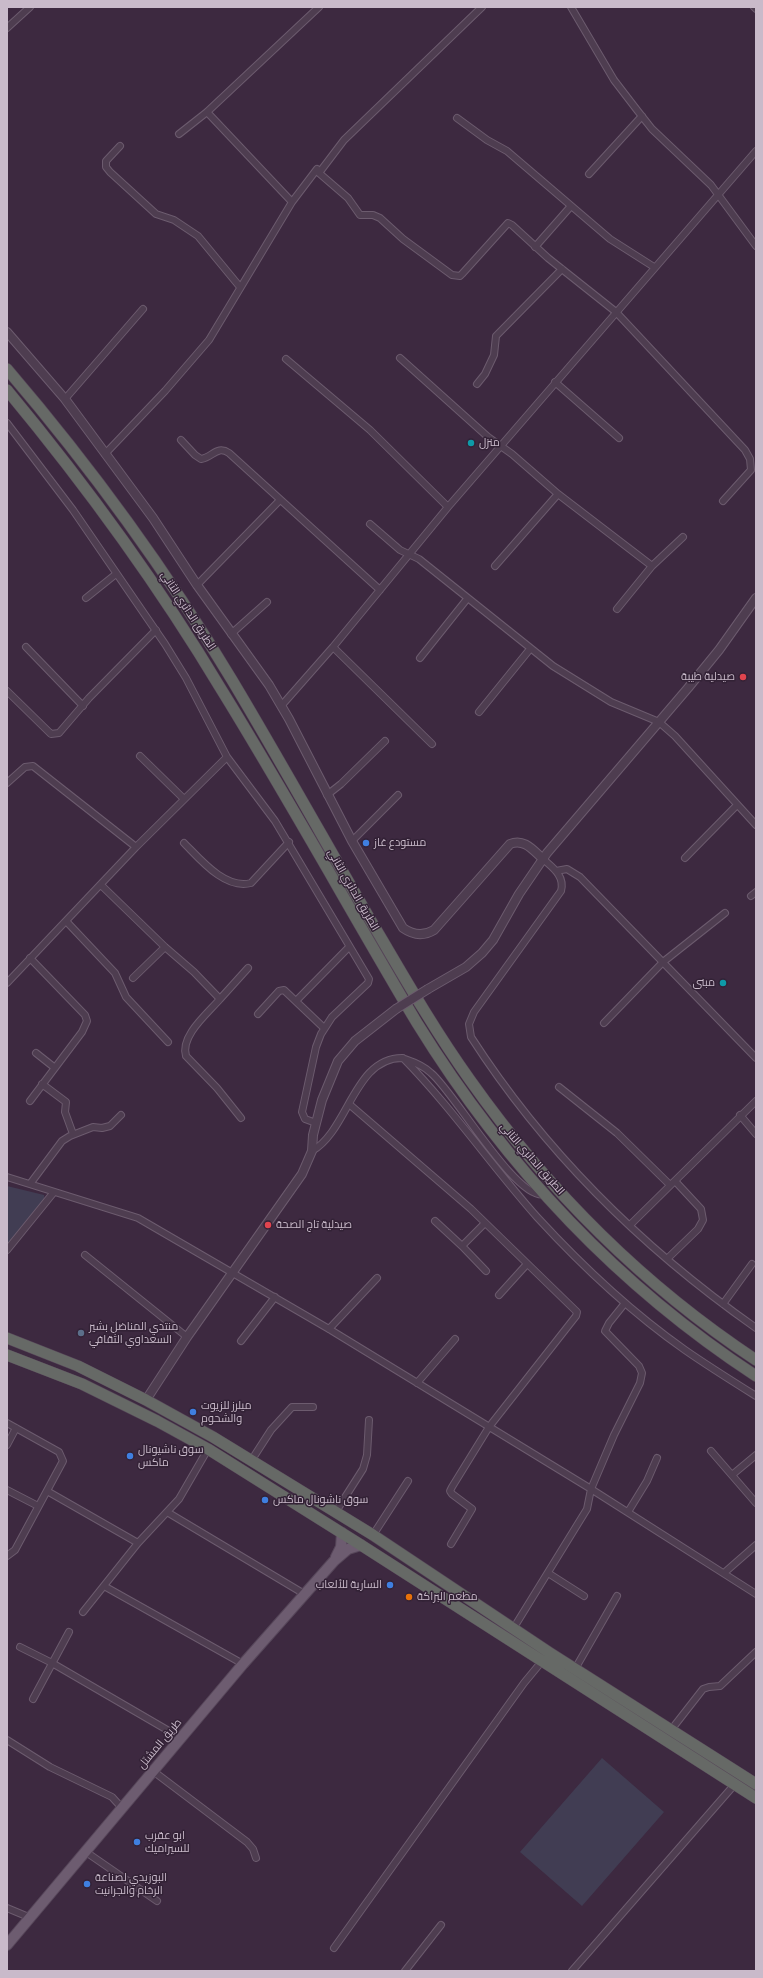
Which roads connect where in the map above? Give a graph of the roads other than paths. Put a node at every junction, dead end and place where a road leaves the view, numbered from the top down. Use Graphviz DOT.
graph roads {
  1 [pos="30,7"];
  2 [pos="318,7"];
  3 [pos="482,7"];
  4 [pos="579,7"];
  5 [pos="754,7"];
  6 [pos="572,9"];
  7 [pos="756,9"];
  8 [pos="7,28"];
  9 [pos="207,112"];
  10 [pos="642,116"];
  11 [pos="457,118"];
  12 [pos="179,134"];
  13 [pos="120,146"];
  14 [pos="756,151"];
  15 [pos="319,173"];
  16 [pos="589,174"];
  17 [pos="719,193"];
  18 [pos="292,202"];
  19 [pos="571,206"];
  20 [pos="756,246"];
  21 [pos="535,247"];
  22 [pos="654,267"];
  23 [pos="562,269"];
  24 [pos="240,287"];
  25 [pos="143,309"];
  26 [pos="616,312"];
  27 [pos="7,332"];
  28 [pos="400,358"];
  29 [pos="286,359"];
  30 [pos="7,369"];
  31 [pos="556,382"];
  32 [pos="477,384"];
  33 [pos="7,390"];
  34 [pos="65,399"];
  35 [pos="7,423"];
  36 [pos="619,438"];
  37 [pos="181,440"];
  38 [pos="501,445"];
  39 [pos="105,454"];
  40 [pos="558,494"];
  41 [pos="280,500"];
  42 [pos="722,502"];
  43 [pos="448,506"];
  44 [pos="370,524"];
  45 [pos="683,537"];
  46 [pos="409,554"];
  47 [pos="495,566"];
  48 [pos="652,566"];
  49 [pos="116,574"];
  50 [pos="197,585"];
  51 [pos="380,590"];
  52 [pos="86,598"];
  53 [pos="756,598"];
  54 [pos="467,599"];
  55 [pos="267,602"];
  56 [pos="617,609"];
  57 [pos="156,630"];
  58 [pos="231,634"];
  59 [pos="26,647"];
  60 [pos="333,648"];
  61 [pos="530,649"];
  62 [pos="420,658"];
  63 [pos="7,690"];
  64 [pos="82,706"];
  65 [pos="282,706"];
  66 [pos="479,712"];
  67 [pos="659,722"];
  68 [pos="385,741"];
  69 [pos="432,744"];
  70 [pos="140,756"];
  71 [pos="227,757"];
  72 [pos="7,783"];
  73 [pos="327,795"];
  74 [pos="398,795"];
  75 [pos="184,799"];
  76 [pos="737,805"];
  77 [pos="756,825"];
  78 [pos="352,841"];
  79 [pos="289,842"];
  80 [pos="184,843"];
  81 [pos="136,848"];
  82 [pos="686,858"];
  83 [pos="543,859"];
  84 [pos="556,871"];
  85 [pos="101,884"];
  86 [pos="725,913"];
  87 [pos="66,921"];
  88 [pos="349,946"];
  89 [pos="165,947"];
  90 [pos="30,958"];
  91 [pos="663,962"];
  92 [pos="248,968"];
  93 [pos="133,978"];
  94 [pos="7,983"];
  95 [pos="220,1000"];
  96 [pos="296,1001"];
  97 [pos="258,1014"];
  98 [pos="604,1024"];
  99 [pos="324,1028"];
  100 [pos="168,1042"];
  101 [pos="36,1053"];
  102 [pos="403,1058"];
  103 [pos="756,1058"];
  104 [pos="55,1068"];
  105 [pos="42,1084"];
  106 [pos="559,1087"];
  107 [pos="30,1100"];
  108 [pos="756,1101"];
  109 [pos="349,1104"];
  110 [pos="121,1115"];
  111 [pos="740,1115"];
  112 [pos="241,1118"];
  113 [pos="316,1123"];
  114 [pos="73,1134"];
  115 [pos="756,1134"];
  116 [pos="312,1151"];
  117 [pos="7,1177"];
  118 [pos="673,1183"];
  119 [pos="30,1184"];
  120 [pos="54,1192"];
  121 [pos="545,1194"];
  122 [pos="435,1221"];
  123 [pos="485,1223"];
  124 [pos="630,1226"];
  125 [pos="462,1246"];
  126 [pos="7,1250"];
  127 [pos="85,1255"];
  128 [pos="667,1259"];
  129 [pos="527,1264"];
  130 [pos="752,1264"];
  131 [pos="486,1271"];
  132 [pos="233,1272"];
  133 [pos="377,1278"];
  134 [pos="499,1295"];
  135 [pos="275,1297"];
  136 [pos="624,1303"];
  137 [pos="723,1304"];
  138 [pos="756,1328"];
  139 [pos="329,1329"];
  140 [pos="186,1337"];
  141 [pos="10,1339"];
  142 [pos="455,1339"];
  143 [pos="241,1340"];
  144 [pos="7,1355"];
  145 [pos="756,1360"];
  146 [pos="756,1376"];
  147 [pos="417,1383"];
  148 [pos="756,1396"];
  149 [pos="146,1400"];
  150 [pos="313,1407"];
  151 [pos="369,1420"];
  152 [pos="7,1423"];
  153 [pos="488,1426"];
  154 [pos="16,1428"];
  155 [pos="7,1445"];
  156 [pos="208,1449"];
  157 [pos="711,1451"];
  158 [pos="756,1455"];
  159 [pos="657,1458"];
  160 [pos="251,1461"];
  161 [pos="732,1475"];
  162 [pos="408,1481"];
  163 [pos="591,1489"];
  164 [pos="7,1490"];
  165 [pos="47,1491"];
  166 [pos="756,1502"];
  167 [pos="38,1506"];
  168 [pos="167,1512"];
  169 [pos="628,1512"];
  170 [pos="335,1513"];
  171 [pos="342,1533"];
  172 [pos="373,1535"];
  173 [pos="138,1543"];
  174 [pos="451,1544"];
  175 [pos="361,1545"];
  176 [pos="756,1545"];
  177 [pos="7,1556"];
  178 [pos="334,1561"];
  179 [pos="548,1573"];
  180 [pos="724,1573"];
  181 [pos="104,1586"];
  182 [pos="756,1594"];
  183 [pos="306,1595"];
  184 [pos="584,1596"];
  185 [pos="617,1596"];
  186 [pos="83,1612"];
  187 [pos="513,1629"];
  188 [pos="69,1632"];
  189 [pos="20,1646"];
  190 [pos="756,1652"];
  191 [pos="550,1653"];
  192 [pos="541,1662"];
  193 [pos="52,1663"];
  194 [pos="243,1664"];
  195 [pos="575,1669"];
  196 [pos="33,1699"];
  197 [pos="671,1730"];
  198 [pos="181,1738"];
  199 [pos="7,1740"];
  200 [pos="153,1771"];
  201 [pos="755,1783"];
  202 [pos="735,1784"];
  203 [pos="756,1798"];
  204 [pos="122,1808"];
  205 [pos="86,1852"];
  206 [pos="256,1858"];
  207 [pos="157,1901"];
  208 [pos="7,1908"];
  209 [pos="31,1918"];
  210 [pos="441,1925"];
  211 [pos="7,1946"];
  212 [pos="334,1948"];
  213 [pos="404,1971"];
  214 [pos="572,1971"];
  1 -- 8 [label="street"];
  2 -- 9 [label="street"];
  3 -- 15 [label="street"];
  4 -- 6 [label="street"];
  5 -- 7 [label="street"];
  6 -- 10 [label="street"];
  9 -- 12 [label="street"];
  9 -- 18 [label="street"];
  10 -- 16 [label="street"];
  10 -- 17 [label="street"];
  11 -- 19 [label="street"];
  13 -- 24 [label="street"];
  14 -- 17 [label="street"];
  15 -- 18 [label="street"];
  15 -- 21 [label="street"];
  17 -- 20 [label="street"];
  17 -- 22 [label="street"];
  18 -- 24 [label="street"];
  19 -- 21 [label="street"];
  19 -- 22 [label="street"];
  21 -- 23 [label="street"];
  22 -- 26 [label="street"];
  23 -- 26 [label="street"];
  23 -- 32 [label="street"];
  24 -- 39 [label="street"];
  25 -- 34 [label="street"];
  26 -- 31 [label="street"];
  26 -- 42 [label="street"];
  27 -- 34 [label="street"];
  28 -- 38 [label="street"];
  29 -- 43 [label="street"];
  30 -- 145 [label="highway, الطريق الدائري الثاني"];
  31 -- 36 [label="street"];
  31 -- 38 [label="street"];
  33 -- 121 [label="highway, الطريق الدائري الثاني"];
  34 -- 39 [label="street"];
  35 -- 49 [label="street"];
  37 -- 41 [label="street"];
  38 -- 40 [label="street"];
  38 -- 43 [label="street"];
  39 -- 50 [label="street"];
  40 -- 47 [label="street"];
  40 -- 48 [label="street"];
  41 -- 50 [label="street"];
  41 -- 51 [label="street"];
  43 -- 46 [label="street"];
  44 -- 46 [label="street"];
  45 -- 48 [label="street"];
  46 -- 51 [label="street"];
  46 -- 54 [label="street"];
  48 -- 56 [label="street"];
  49 -- 52 [label="street"];
  49 -- 57 [label="street"];
  50 -- 58 [label="street"];
  51 -- 60 [label="street"];
  53 -- 67 [label="street"];
  54 -- 61 [label="street"];
  54 -- 62 [label="street"];
  55 -- 58 [label="street"];
  57 -- 64 [label="street"];
  57 -- 71 [label="street"];
  58 -- 65 [label="street"];
  59 -- 64 [label="street"];
  60 -- 65 [label="street"];
  60 -- 69 [label="street"];
  61 -- 66 [label="street"];
  61 -- 67 [label="street"];
  63 -- 64 [label="street"];
  65 -- 73 [label="street"];
  67 -- 76 [label="street"];
  67 -- 83 [label="street"];
  68 -- 73 [label="street"];
  70 -- 75 [label="street"];
  71 -- 75 [label="street"];
  71 -- 79 [label="street"];
  72 -- 81 [label="street"];
  73 -- 78 [label="street"];
  74 -- 78 [label="street"];
  75 -- 81 [label="street"];
  76 -- 77 [label="street"];
  76 -- 82 [label="street"];
  78 -- 83 [label="street"];
  79 -- 80 [label="street"];
  79 -- 88 [label="street"];
  81 -- 85 [label="street"];
  83 -- 84 [label="street"];
  83 -- 113 [label="street, bridge"];
  84 -- 91 [label="street"];
  84 -- 124 [label="street"];
  85 -- 87 [label="street"];
  85 -- 89 [label="street"];
  86 -- 91 [label="street"];
  87 -- 90 [label="street"];
  87 -- 100 [label="street"];
  88 -- 96 [label="street"];
  88 -- 99 [label="street"];
  89 -- 93 [label="street"];
  89 -- 95 [label="street"];
  90 -- 94 [label="street"];
  90 -- 104 [label="street"];
  91 -- 98 [label="street"];
  91 -- 103 [label="street"];
  92 -- 95 [label="street"];
  95 -- 112 [label="street"];
  96 -- 97 [label="street"];
  96 -- 99 [label="street"];
  99 -- 113 [label="street"];
  101 -- 104 [label="street"];
  102 -- 109 [label="street"];
  102 -- 121 [label="street"];
  102 -- 136 [label="street"];
  104 -- 105 [label="street"];
  105 -- 107 [label="street"];
  105 -- 114 [label="street"];
  106 -- 118 [label="street"];
  108 -- 111 [label="street"];
  109 -- 116 [label="street"];
  109 -- 123 [label="street"];
  110 -- 114 [label="street"];
  111 -- 115 [label="street"];
  111 -- 118 [label="street"];
  113 -- 116 [label="street"];
  114 -- 119 [label="street"];
  116 -- 132 [label="street"];
  117 -- 119 [label="street"];
  118 -- 124 [label="street"];
  118 -- 128 [label="street"];
  119 -- 120 [label="street"];
  120 -- 126 [label="street"];
  120 -- 132 [label="street"];
  121 -- 146 [label="highway, الطريق الدائري الثاني"];
  122 -- 125 [label="street"];
  123 -- 125 [label="street"];
  123 -- 129 [label="street"];
  124 -- 128 [label="street"];
  125 -- 131 [label="street"];
  127 -- 140 [label="street"];
  128 -- 137 [label="street"];
  129 -- 134 [label="street"];
  129 -- 153 [label="street"];
  130 -- 137 [label="street"];
  132 -- 135 [label="street"];
  132 -- 140 [label="street"];
  133 -- 139 [label="street"];
  135 -- 139 [label="street"];
  135 -- 143 [label="street"];
  136 -- 148 [label="street"];
  136 -- 163 [label="street"];
  137 -- 138 [label="street"];
  139 -- 147 [label="street"];
  140 -- 149 [label="street"];
  141 -- 144 [label="highway"];
  141 -- 149 [label="highway"];
  142 -- 147 [label="street"];
  144 -- 156 [label="highway"];
  147 -- 153 [label="street"];
  149 -- 160 [label="highway"];
  150 -- 160 [label="street"];
  151 -- 170 [label="street"];
  152 -- 154 [label="street"];
  153 -- 163 [label="street"];
  153 -- 174 [label="street"];
  154 -- 155 [label="street"];
  154 -- 165 [label="street"];
  156 -- 168 [label="street"];
  156 -- 171 [label="highway"];
  157 -- 161 [label="street"];
  158 -- 161 [label="street"];
  159 -- 169 [label="street"];
  160 -- 170 [label="highway"];
  161 -- 166 [label="street"];
  162 -- 172 [label="street"];
  163 -- 169 [label="street"];
  163 -- 179 [label="street"];
  164 -- 167 [label="street"];
  165 -- 167 [label="street"];
  165 -- 173 [label="street"];
  167 -- 177 [label="street"];
  168 -- 173 [label="street"];
  168 -- 183 [label="street"];
  169 -- 180 [label="street"];
  170 -- 172 [label="highway"];
  171 -- 175 [label="highway"];
  171 -- 178 [label="main road, طريق المشتل"];
  172 -- 187 [label="highway"];
  173 -- 181 [label="street"];
  175 -- 178 [label="main road, طريق المشتل"];
  175 -- 192 [label="highway"];
  176 -- 180 [label="street"];
  178 -- 183 [label="main road, طريق المشتل"];
  179 -- 184 [label="street"];
  179 -- 187 [label="street"];
  180 -- 182 [label="street"];
  181 -- 186 [label="street"];
  181 -- 194 [label="street"];
  183 -- 194 [label="main road, طريق المشتل"];
  185 -- 195 [label="street"];
  187 -- 191 [label="highway"];
  188 -- 193 [label="street"];
  189 -- 193 [label="street"];
  190 -- 197 [label="street"];
  191 -- 192 [label="street"];
  191 -- 195 [label="highway"];
  192 -- 202 [label="highway"];
  192 -- 212 [label="street"];
  193 -- 196 [label="street"];
  193 -- 198 [label="street"];
  194 -- 198 [label="main road, طريق المشتل"];
  195 -- 197 [label="highway"];
  197 -- 201 [label="highway"];
  198 -- 200 [label="main road, طريق المشتل"];
  199 -- 204 [label="street"];
  200 -- 204 [label="main road, طريق المشتل"];
  200 -- 206 [label="street"];
  202 -- 203 [label="highway"];
  202 -- 214 [label="street"];
  204 -- 205 [label="main road, طريق المشتل"];
  205 -- 207 [label="street"];
  205 -- 209 [label="main road, طريق المشتل"];
  208 -- 209 [label="street"];
  209 -- 211 [label="main road, طريق المشتل"];
  210 -- 213 [label="street"];
}
